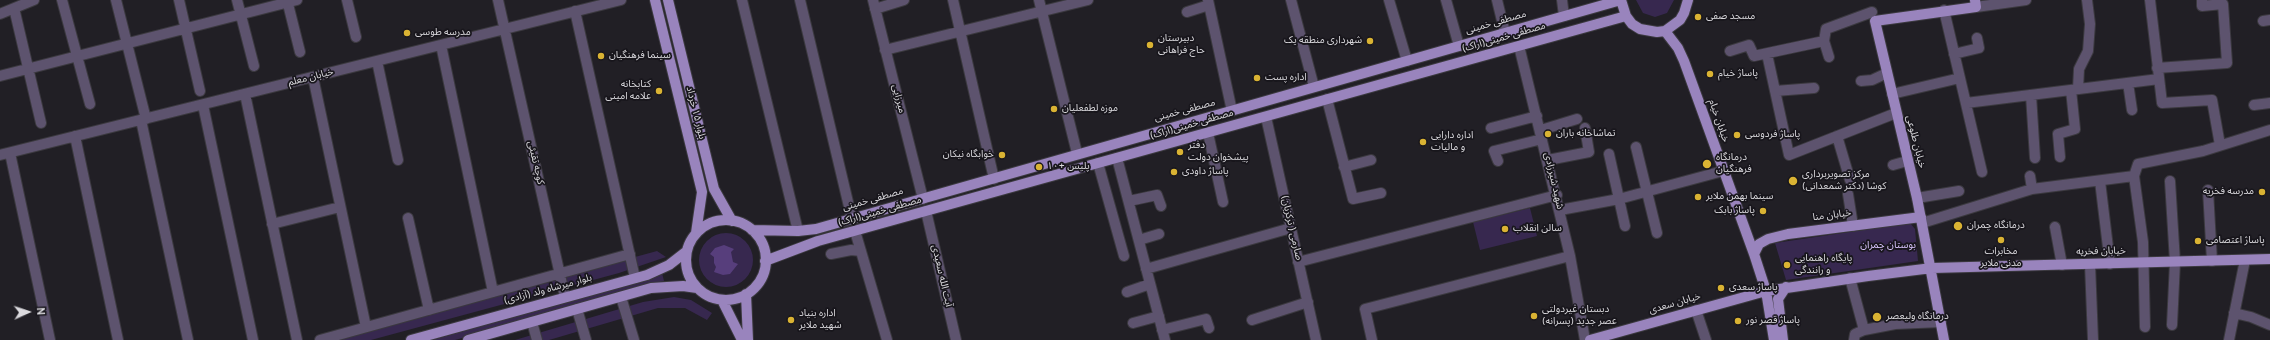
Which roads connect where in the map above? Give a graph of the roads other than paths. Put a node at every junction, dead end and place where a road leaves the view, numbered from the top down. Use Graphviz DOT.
graph roads {
  1 [pos="34,0"];
  2 [pos="62,0"];
  3 [pos="116,0"];
  4 [pos="180,0"];
  5 [pos="237,0"];
  6 [pos="347,0"];
  7 [pos="498,0"];
  8 [pos="621,0"];
  9 [pos="655,0"];
  10 [pos="668,0"];
  11 [pos="742,0"];
  12 [pos="800,0"];
  13 [pos="904,0"];
  14 [pos="954,0"];
  15 [pos="1039,0"];
  16 [pos="1088,0"];
  17 [pos="1291,0"];
  18 [pos="1389,0"];
  19 [pos="1446,0"];
  20 [pos="1497,0"];
  21 [pos="1562,0"];
  22 [pos="1621,0"];
  23 [pos="2026,0"];
  24 [pos="2087,0"];
  25 [pos="2150,0"];
  26 [pos="2202,0"];
  27 [pos="290,1"];
  28 [pos="1689,2"];
  29 [pos="1208,3"];
  30 [pos="1976,3"];
  31 [pos="874,4"];
  32 [pos="14,8"];
  33 [pos="1944,10"];
  34 [pos="575,11"];
  35 [pos="1043,12"];
  36 [pos="1187,12"];
  37 [pos="0,14"];
  38 [pos="241,14"];
  39 [pos="1564,16"];
  40 [pos="1626,16"];
  41 [pos="1874,17"];
  42 [pos="186,28"];
  43 [pos="504,29"];
  44 [pos="1665,31"];
  45 [pos="960,32"];
  46 [pos="1505,33"];
  47 [pos="356,37"];
  48 [pos="1977,38"];
  49 [pos="1824,41"];
  50 [pos="127,43"];
  51 [pos="441,45"];
  52 [pos="1458,46"];
  53 [pos="1519,46"];
  54 [pos="885,50"];
  55 [pos="1730,51"];
  56 [pos="300,52"];
  57 [pos="1767,54"];
  58 [pos="1954,54"];
  59 [pos="78,56"];
  60 [pos="1829,57"];
  61 [pos="377,61"];
  62 [pos="1406,61"];
  63 [pos="254,66"];
  64 [pos="2157,68"];
  65 [pos="27,69"];
  66 [pos="1887,73"];
  67 [pos="0,76"];
  68 [pos="313,77"];
  69 [pos="1960,78"];
  70 [pos="2159,79"];
  71 [pos="1860,81"];
  72 [pos="2128,83"];
  73 [pos="1314,87"];
  74 [pos="1814,88"];
  75 [pos="2075,90"];
  76 [pos="200,91"];
  77 [pos="1775,91"];
  78 [pos="244,94"];
  79 [pos="1892,94"];
  80 [pos="2031,95"];
  81 [pos="1327,100"];
  82 [pos="1966,103"];
  83 [pos="2270,103"];
  84 [pos="90,104"];
  85 [pos="203,104"];
  86 [pos="2254,105"];
  87 [pos="2132,110"];
  88 [pos="1232,111"];
  89 [pos="1896,113"];
  90 [pos="1537,116"];
  91 [pos="1266,117"];
  92 [pos="143,119"];
  93 [pos="1577,119"];
  94 [pos="41,123"];
  95 [pos="1491,128"];
  96 [pos="1584,128"];
  97 [pos="2270,130"];
  98 [pos="1208,133"];
  99 [pos="1542,134"];
  100 [pos="75,136"];
  101 [pos="1837,136"];
  102 [pos="2220,145"];
  103 [pos="1636,148"];
  104 [pos="5,154"];
  105 [pos="1077,154"];
  106 [pos="1609,154"];
  107 [pos="2060,157"];
  108 [pos="1117,158"];
  109 [pos="2035,158"];
  110 [pos="398,160"];
  111 [pos="1371,160"];
  112 [pos="1548,160"];
  113 [pos="1498,161"];
  114 [pos="1907,161"];
  115 [pos="1098,163"];
  116 [pos="1893,165"];
  117 [pos="1344,167"];
  118 [pos="1723,171"];
  119 [pos="1982,172"];
  120 [pos="2030,176"];
  121 [pos="2134,176"];
  122 [pos="994,179"];
  123 [pos="1850,180"];
  124 [pos="2100,181"];
  125 [pos="2170,181"];
  126 [pos="2032,189"];
  127 [pos="2208,190"];
  128 [pos="1959,191"];
  129 [pos="1648,192"];
  130 [pos="1381,193"];
  131 [pos="1848,194"];
  132 [pos="1556,195"];
  133 [pos="1917,198"];
  134 [pos="923,199"];
  135 [pos="1619,199"];
  136 [pos="1129,201"];
  137 [pos="1223,202"];
  138 [pos="1161,206"];
  139 [pos="340,207"];
  140 [pos="1560,210"];
  141 [pos="926,211"];
  142 [pos="408,218"];
  143 [pos="852,219"];
  144 [pos="1921,220"];
  145 [pos="732,221"];
  146 [pos="272,224"];
  147 [pos="1625,226"];
  148 [pos="1853,226"];
  149 [pos="2055,227"];
  150 [pos="1291,228"];
  151 [pos="752,230"];
  152 [pos="798,231"];
  153 [pos="855,231"];
  154 [pos="696,233"];
  155 [pos="1657,233"];
  156 [pos="1160,234"];
  157 [pos="1139,240"];
  158 [pos="687,251"];
  159 [pos="861,251"];
  160 [pos="630,254"];
  161 [pos="831,254"];
  162 [pos="1754,254"];
  163 [pos="1124,256"];
  164 [pos="1570,256"];
  165 [pos="2245,260"];
  166 [pos="2270,260"];
  167 [pos="765,261"];
  168 [pos="2212,261"];
  169 [pos="1298,262"];
  170 [pos="2175,262"];
  171 [pos="2090,264"];
  172 [pos="2110,264"];
  173 [pos="2145,264"];
  174 [pos="2062,265"];
  175 [pos="1759,266"];
  176 [pos="1932,268"];
  177 [pos="1146,269"];
  178 [pos="560,274"];
  179 [pos="635,278"];
  180 [pos="1850,278"];
  181 [pos="1150,284"];
  182 [pos="1786,287"];
  183 [pos="697,288"];
  184 [pos="1766,291"];
  185 [pos="493,292"];
  186 [pos="1127,292"];
  187 [pos="746,294"];
  188 [pos="1748,296"];
  189 [pos="565,297"];
  190 [pos="621,297"];
  191 [pos="722,300"];
  192 [pos="1308,302"];
  193 [pos="577,309"];
  194 [pos="429,310"];
  195 [pos="1696,310"];
  196 [pos="2234,313"];
  197 [pos="1159,316"];
  198 [pos="1252,320"];
  199 [pos="532,322"];
  200 [pos="1941,322"];
  201 [pos="1133,323"];
  202 [pos="2172,325"];
  203 [pos="2270,325"];
  204 [pos="366,327"];
  205 [pos="2145,327"];
  206 [pos="1209,328"];
  207 [pos="1864,330"];
  208 [pos="1164,335"];
  209 [pos="487,337"];
  210 [pos="1605,338"];
  211 [pos="50,340"];
  212 [pos="118,340"];
  213 [pos="188,340"];
  214 [pos="253,340"];
  215 [pos="297,340"];
  216 [pos="320,340"];
  217 [pos="411,340"];
  218 [pos="468,340"];
  219 [pos="537,340"];
  220 [pos="586,340"];
  221 [pos="634,340"];
  222 [pos="742,340"];
  223 [pos="748,340"];
  224 [pos="887,340"];
  225 [pos="956,340"];
  226 [pos="1316,340"];
  227 [pos="1372,340"];
  228 [pos="1584,340"];
  229 [pos="1590,340"];
  230 [pos="1706,340"];
  231 [pos="1774,340"];
  232 [pos="1783,340"];
  233 [pos="1854,340"];
  234 [pos="1944,340"];
  235 [pos="2093,340"];
  236 [pos="2229,340"];
  1 -- 32 [label="street"];
  2 -- 59 [label="street"];
  3 -- 50 [label="street"];
  4 -- 42 [label="street"];
  5 -- 38 [label="street"];
  6 -- 47 [label="street"];
  7 -- 43 [label="street, کوچه تقیئی"];
  8 -- 34 [label="street, خیابان معلم"];
  9 -- 154 [label="main road, بلوار ۱۵ خرداد"];
  10 -- 145 [label="main road, بلوار ۱۵ خرداد"];
  11 -- 152 [label="street"];
  12 -- 143 [label="street"];
  13 -- 31 [label="street"];
  14 -- 45 [label="street"];
  15 -- 35 [label="street"];
  16 -- 35 [label="street"];
  17 -- 73 [label="street"];
  18 -- 62 [label="street"];
  19 -- 52 [label="street"];
  20 -- 46 [label="street"];
  21 -- 39 [label="street"];
  22 -- 39 [label="main road, مصطفی خمینی"];
  22 -- 40 [label="main road"];
  23 -- 30 [label="street"];
  24 -- 75 [label="street"];
  25 -- 64 [label="street"];
  26 -- 64 [label="street"];
  27 -- 38 [label="street"];
  27 -- 56 [label="street"];
  28 -- 44 [label="main road"];
  29 -- 36 [label="street"];
  29 -- 88 [label="street"];
  30 -- 33 [label="main road"];
  31 -- 54 [label="street, میرزایی"];
  32 -- 37 [label="street"];
  32 -- 65 [label="street"];
  33 -- 41 [label="main road"];
  33 -- 58 [label="street"];
  34 -- 43 [label="street, خیابان معلم"];
  34 -- 160 [label="street"];
  35 -- 45 [label="street"];
  35 -- 105 [label="street"];
  38 -- 42 [label="street"];
  38 -- 63 [label="street"];
  39 -- 46 [label="main road, مصطفی خمینی"];
  40 -- 44 [label="main road"];
  40 -- 53 [label="main road, مصطفی خمینی(اراک)"];
  41 -- 49 [label="street"];
  41 -- 66 [label="main road, خیابان طلوعی"];
  42 -- 50 [label="street"];
  42 -- 76 [label="street"];
  43 -- 51 [label="street, خیابان معلم"];
  43 -- 178 [label="street, کوچه تقیئی"];
  44 -- 118 [label="main road, خیابان خیام"];
  45 -- 54 [label="street"];
  45 -- 122 [label="street"];
  46 -- 52 [label="main road, مصطفی خمینی"];
  48 -- 58 [label="street"];
  49 -- 57 [label="street"];
  49 -- 60 [label="street"];
  50 -- 59 [label="street"];
  50 -- 92 [label="street"];
  51 -- 61 [label="street, خیابان معلم"];
  51 -- 185 [label="street"];
  52 -- 62 [label="main road, مصطفی خمینی"];
  53 -- 81 [label="main road, مصطفی خمینی(اراک)"];
  53 -- 90 [label="street, شهید شیرزادی"];
  54 -- 134 [label="street, میرزایی"];
  55 -- 57 [label="street"];
  57 -- 77 [label="street"];
  58 -- 69 [label="street"];
  59 -- 65 [label="street"];
  59 -- 84 [label="street"];
  61 -- 68 [label="street, خیابان معلم"];
  61 -- 110 [label="street"];
  62 -- 73 [label="main road, مصطفی خمینی"];
  64 -- 70 [label="street"];
  65 -- 67 [label="street"];
  65 -- 94 [label="street"];
  66 -- 71 [label="street"];
  66 -- 79 [label="main road, خیابان طلوعی"];
  68 -- 78 [label="street, خیابان معلم"];
  68 -- 139 [label="street"];
  69 -- 79 [label="street"];
  69 -- 82 [label="street"];
  70 -- 72 [label="street"];
  70 -- 102 [label="street"];
  72 -- 75 [label="street"];
  72 -- 87 [label="street"];
  73 -- 88 [label="main road, مصطفی خمینی"];
  74 -- 77 [label="street"];
  75 -- 80 [label="street"];
  75 -- 107 [label="street"];
  77 -- 101 [label="street"];
  78 -- 85 [label="street, خیابان معلم"];
  78 -- 146 [label="street"];
  79 -- 89 [label="main road, خیابان طلوعی"];
  80 -- 82 [label="street"];
  80 -- 109 [label="street"];
  81 -- 91 [label="main road, مصطفی خمینی(اراک)"];
  81 -- 117 [label="street"];
  82 -- 119 [label="street"];
  83 -- 86 [label="street"];
  85 -- 92 [label="street, خیابان معلم"];
  85 -- 214 [label="street"];
  88 -- 105 [label="main road, مصطفی خمینی"];
  89 -- 101 [label="street"];
  89 -- 114 [label="main road, خیابان طلوعی"];
  90 -- 95 [label="street"];
  90 -- 99 [label="street, شهید شیرزادی"];
  91 -- 98 [label="main road, مصطفی خمینی(اراک)"];
  91 -- 150 [label="street, صارمی ( ترکزبان)"];
  92 -- 100 [label="street, خیابان معلم"];
  92 -- 213 [label="street"];
  93 -- 99 [label="street"];
  96 -- 112 [label="street"];
  97 -- 102 [label="street"];
  98 -- 108 [label="main road, مصطفی خمینی(اراک)"];
  98 -- 137 [label="street"];
  99 -- 112 [label="street, شهید شیرزادی"];
  99 -- 113 [label="street"];
  100 -- 104 [label="street, خیابان معلم"];
  100 -- 212 [label="street"];
  101 -- 123 [label="street"];
  102 -- 121 [label="street"];
  103 -- 129 [label="street"];
  104 -- 211 [label="street"];
  105 -- 122 [label="main road, مصطفی خمینی"];
  106 -- 135 [label="street"];
  108 -- 115 [label="main road, مصطفی خمینی(اراک)"];
  108 -- 136 [label="street"];
  111 -- 117 [label="street"];
  112 -- 132 [label="street, شهید شیرزادی"];
  114 -- 116 [label="street"];
  114 -- 133 [label="main road, خیابان طلوعی"];
  115 -- 141 [label="main road, مصطفی خمینی(اراک)"];
  115 -- 163 [label="street"];
  117 -- 130 [label="street"];
  118 -- 129 [label="street"];
  118 -- 162 [label="main road, خیابان خیام"];
  120 -- 126 [label="street"];
  121 -- 124 [label="street"];
  121 -- 173 [label="street"];
  122 -- 134 [label="main road, مصطفی خمینی"];
  124 -- 126 [label="street"];
  124 -- 172 [label="street"];
  125 -- 170 [label="street"];
  126 -- 144 [label="street"];
  127 -- 168 [label="street"];
  128 -- 133 [label="street"];
  129 -- 135 [label="street"];
  129 -- 155 [label="street"];
  131 -- 148 [label="street"];
  132 -- 140 [label="street, شهید شیرزادی"];
  132 -- 169 [label="street"];
  133 -- 144 [label="main road, خیابان طلوعی"];
  134 -- 143 [label="main road, مصطفی خمینی"];
  135 -- 140 [label="street"];
  135 -- 147 [label="street"];
  136 -- 138 [label="street"];
  136 -- 157 [label="street"];
  139 -- 146 [label="street"];
  139 -- 204 [label="street"];
  140 -- 164 [label="street, شهید شیرزادی"];
  141 -- 153 [label="main road, مصطفی خمینی(اراک)"];
  141 -- 225 [label="street, آیت الله سعیدی"];
  142 -- 194 [label="street"];
  143 -- 152 [label="main road, مصطفی خمینی"];
  144 -- 148 [label="main road, خیابان منا"];
  144 -- 176 [label="main road, خیابان طلوعی"];
  145 -- 151 [label="main road"];
  145 -- 154 [label="main road"];
  146 -- 215 [label="street"];
  148 -- 162 [label="main road, خیابان منا"];
  149 -- 174 [label="street"];
  150 -- 169 [label="street, صارمی ( ترکزبان)"];
  150 -- 177 [label="street"];
  151 -- 152 [label="main road, مصطفی خمینی"];
  151 -- 167 [label="main road"];
  153 -- 159 [label="street"];
  153 -- 167 [label="main road, مصطفی خمینی(اراک)"];
  154 -- 158 [label="main road"];
  156 -- 157 [label="street"];
  157 -- 177 [label="street"];
  158 -- 179 [label="main road, بلوار میرشاه ولد (آزادی)"];
  158 -- 183 [label="main road"];
  159 -- 161 [label="street"];
  159 -- 224 [label="street"];
  160 -- 178 [label="street"];
  160 -- 179 [label="street"];
  162 -- 175 [label="main road, خیابان خیام"];
  164 -- 227 [label="street"];
  164 -- 228 [label="street, شهید شیرزادی"];
  165 -- 166 [label="main road, خیابان فخریه"];
  165 -- 168 [label="main road, خیابان فخریه"];
  165 -- 196 [label="street"];
  167 -- 187 [label="main road"];
  168 -- 170 [label="main road, خیابان فخریه"];
  169 -- 192 [label="street, صارمی ( ترکزبان)"];
  170 -- 173 [label="main road, خیابان فخریه"];
  170 -- 202 [label="street"];
  171 -- 172 [label="main road, خیابان فخریه"];
  171 -- 174 [label="main road, خیابان فخریه"];
  171 -- 235 [label="street"];
  172 -- 173 [label="main road, خیابان فخریه"];
  173 -- 205 [label="street"];
  174 -- 176 [label="main road, خیابان فخریه"];
  175 -- 184 [label="main road, خیابان خیام"];
  175 -- 188 [label="main road"];
  176 -- 180 [label="main road, خیابان فخریه"];
  176 -- 200 [label="main road, خیابان طلوعی"];
  177 -- 181 [label="street"];
  178 -- 185 [label="street"];
  178 -- 189 [label="street, کوچه تقیئی"];
  179 -- 189 [label="main road, بلوار میرشاه ولد (آزادی)"];
  180 -- 182 [label="main road, خیابان سعدی"];
  180 -- 207 [label="street"];
  181 -- 186 [label="street"];
  181 -- 197 [label="street"];
  182 -- 184 [label="main road, خیابان سعدی"];
  182 -- 232 [label="main road"];
  183 -- 190 [label="main road"];
  183 -- 191 [label="main road"];
  184 -- 188 [label="main road, خیابان سعدی"];
  184 -- 231 [label="main road, خیابان خیام"];
  185 -- 194 [label="street"];
  187 -- 191 [label="main road"];
  187 -- 223 [label="main road"];
  188 -- 195 [label="main road, خیابان سعدی"];
  189 -- 217 [label="main road, بلوار میرشاه ولد (آزادی)"];
  190 -- 193 [label="main road"];
  190 -- 221 [label="street"];
  191 -- 222 [label="main road"];
  192 -- 198 [label="street"];
  192 -- 226 [label="street, صارمی ( ترکزبان)"];
  193 -- 199 [label="main road"];
  193 -- 220 [label="street"];
  194 -- 204 [label="street"];
  195 -- 210 [label="main road, خیابان سعدی"];
  195 -- 230 [label="street"];
  196 -- 203 [label="street"];
  196 -- 236 [label="street"];
  197 -- 201 [label="street"];
  197 -- 208 [label="street"];
  199 -- 209 [label="main road"];
  199 -- 219 [label="street"];
  200 -- 207 [label="street"];
  200 -- 234 [label="main road, خیابان طلوعی"];
  204 -- 216 [label="street"];
  206 -- 208 [label="street"];
  207 -- 233 [label="street"];
  209 -- 218 [label="main road"];
  210 -- 229 [label="main road, خیابان سعدی"];
}
